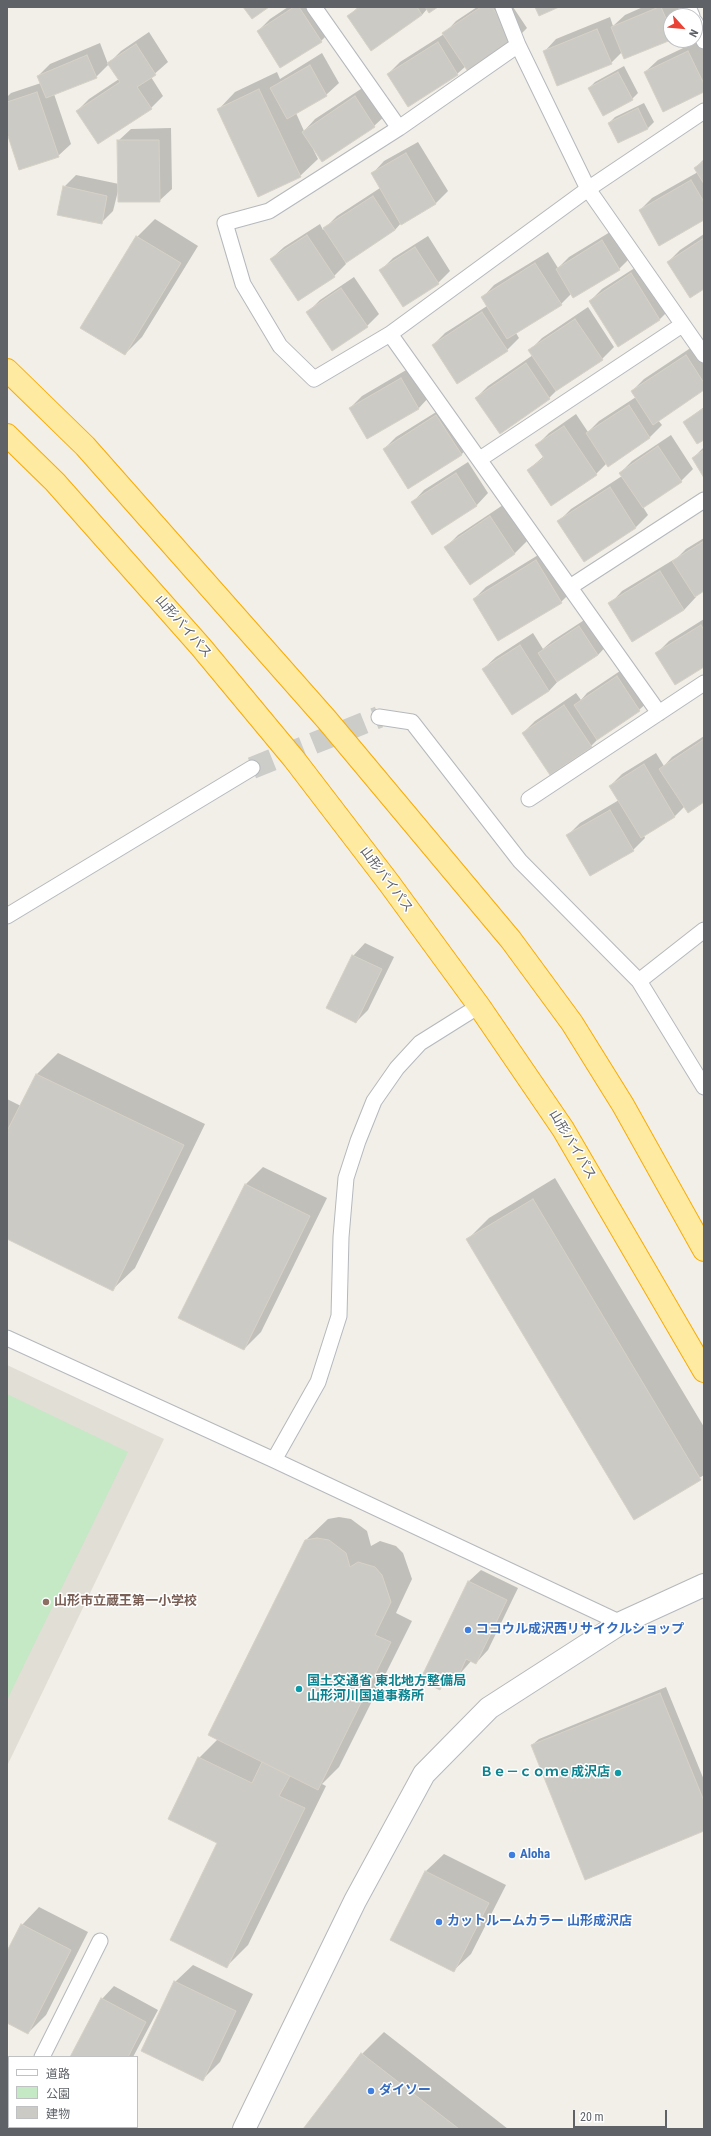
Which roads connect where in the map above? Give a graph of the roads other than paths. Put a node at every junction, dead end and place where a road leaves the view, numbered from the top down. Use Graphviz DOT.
graph roads {
  1 [pos="314,7"];
  2 [pos="503,7"];
  3 [pos="518,45"];
  4 [pos="704,111"];
  5 [pos="398,128"];
  6 [pos="588,189"];
  7 [pos="682,325"];
  8 [pos="390,334"];
  9 [pos="704,355"];
  10 [pos="7,370"];
  11 [pos="7,435"];
  12 [pos="480,459"];
  13 [pos="704,500"];
  14 [pos="570,587"];
  15 [pos="704,683"];
  16 [pos="659,713"];
  17 [pos="379,717"];
  18 [pos="252,768"];
  19 [pos="529,799"];
  20 [pos="7,916"];
  21 [pos="704,930"];
  22 [pos="639,981"];
  23 [pos="479,1006"];
  24 [pos="704,1087"];
  25 [pos="704,1250"];
  26 [pos="7,1338"];
  27 [pos="704,1371"];
  28 [pos="274,1460"];
  29 [pos="704,1585"];
  30 [pos="622,1623"];
  31 [pos="100,1941"];
  32 [pos="42,2056"];
  33 [pos="244,2129"];
  1 -- 5 [label="lane"];
  2 -- 3 [label="lane"];
  3 -- 5 [label="lane"];
  3 -- 6 [label="lane"];
  4 -- 6 [label="lane"];
  5 -- 8 [label="lane"];
  6 -- 7 [label="lane"];
  6 -- 8 [label="lane"];
  7 -- 9 [label="lane"];
  7 -- 12 [label="lane"];
  8 -- 12 [label="lane"];
  10 -- 25 [label="highway"];
  11 -- 23 [label="highway, 山形バイパス"];
  12 -- 14 [label="lane"];
  13 -- 14 [label="lane"];
  14 -- 16 [label="lane"];
  15 -- 16 [label="lane"];
  16 -- 19 [label="lane"];
  17 -- 22 [label="lane"];
  18 -- 20 [label="lane"];
  21 -- 22 [label="lane"];
  22 -- 24 [label="lane"];
  23 -- 27 [label="highway, 山形バイパス"];
  23 -- 28 [label="lane"];
  26 -- 28 [label="lane"];
  28 -- 30 [label="lane"];
  29 -- 30 [label="street"];
  30 -- 33 [label="street"];
  31 -- 32 [label="lane"];
}
